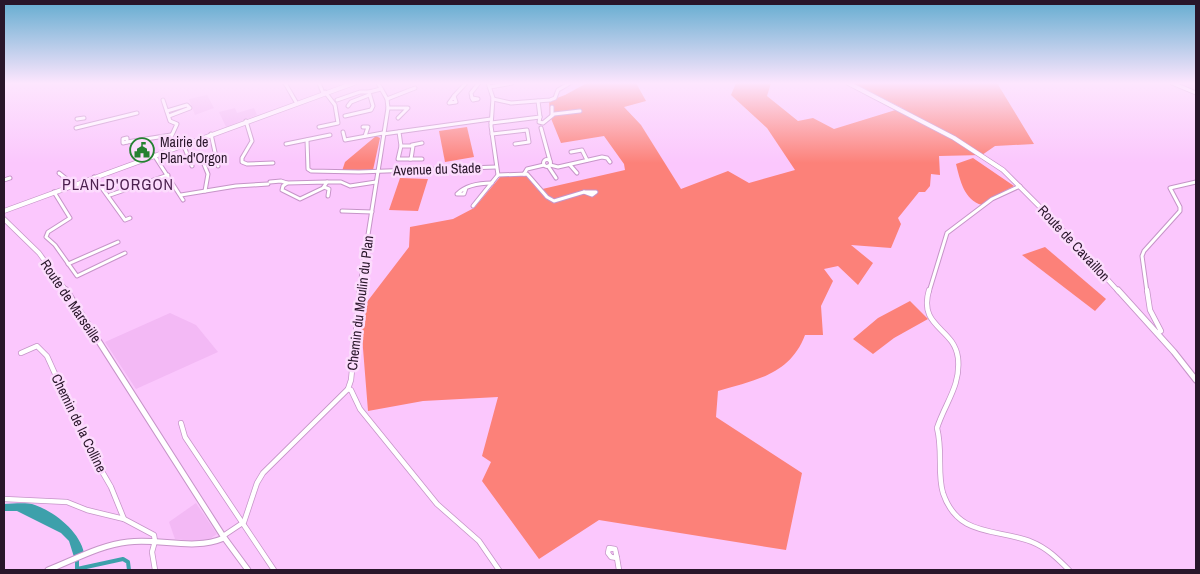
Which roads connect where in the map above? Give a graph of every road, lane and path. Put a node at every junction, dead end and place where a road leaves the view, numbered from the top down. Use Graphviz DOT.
graph roads {
  1 [pos="171,110"];
  2 [pos="185,110"];
  3 [pos="276,110"];
  4 [pos="336,110"];
  5 [pos="371,110"];
  6 [pos="388,110"];
  7 [pos="406,110"];
  8 [pos="492,110"];
  9 [pos="539,110"];
  10 [pos="552,110"];
  11 [pos="580,110"];
  12 [pos="900,110"];
  13 [pos="167,111"];
  14 [pos="137,113"];
  15 [pos="552,115"];
  16 [pos="169,116"];
  17 [pos="345,116"];
  18 [pos="540,117"];
  19 [pos="84,118"];
  20 [pos="398,118"];
  21 [pos="77,119"];
  22 [pos="103,120"];
  23 [pos="246,121"];
  24 [pos="491,121"];
  25 [pos="76,127"];
  26 [pos="318,127"];
  27 [pos="363,127"];
  28 [pos="541,128"];
  29 [pos="343,132"];
  30 [pos="399,132"];
  31 [pos="383,133"];
  32 [pos="210,134"];
  33 [pos="492,134"];
  34 [pos="171,135"];
  35 [pos="330,135"];
  36 [pos="365,136"];
  37 [pos="307,140"];
  38 [pos="127,142"];
  39 [pos="422,143"];
  40 [pos="182,144"];
  41 [pos="286,144"];
  42 [pos="515,144"];
  43 [pos="412,145"];
  44 [pos="400,146"];
  45 [pos="176,147"];
  46 [pos="571,152"];
  47 [pos="154,155"];
  48 [pos="201,157"];
  49 [pos="422,159"];
  50 [pos="409,160"];
  51 [pos="587,160"];
  52 [pos="610,162"];
  53 [pos="273,163"];
  54 [pos="548,164"];
  55 [pos="570,165"];
  56 [pos="192,166"];
  57 [pos="218,166"];
  58 [pos="496,167"];
  59 [pos="378,171"];
  60 [pos="59,173"];
  61 [pos="577,173"];
  62 [pos="524,174"];
  63 [pos="168,175"];
  64 [pos="498,175"];
  65 [pos="94,177"];
  66 [pos="10,178"];
  67 [pos="556,178"];
  68 [pos="4,180"];
  69 [pos="327,182"];
  70 [pos="376,182"];
  71 [pos="1196,182"];
  72 [pos="269,183"];
  73 [pos="287,183"];
  74 [pos="492,183"];
  75 [pos="74,185"];
  76 [pos="1020,186"];
  77 [pos="324,187"];
  78 [pos="466,188"];
  79 [pos="205,191"];
  80 [pos="54,192"];
  81 [pos="584,192"];
  82 [pos="110,196"];
  83 [pos="180,196"];
  84 [pos="328,196"];
  85 [pos="183,200"];
  86 [pos="473,206"];
  87 [pos="4,211"];
  88 [pos="342,211"];
  89 [pos="372,212"];
  90 [pos="130,218"];
  91 [pos="4,219"];
  92 [pos="118,242"];
  93 [pos="125,253"];
  94 [pos="68,264"];
  95 [pos="1157,333"];
  96 [pos="21,353"];
  97 [pos="1196,380"];
  98 [pos="348,389"];
  99 [pos="180,423"];
  100 [pos="4,499"];
  101 [pos="124,519"];
  102 [pos="244,522"];
  103 [pos="224,537"];
  104 [pos="155,541"];
  105 [pos="617,558"];
  106 [pos="48,570"];
  107 [pos="155,570"];
  108 [pos="248,570"];
  109 [pos="274,570"];
  110 [pos="499,570"];
  111 [pos="619,570"];
  112 [pos="1070,570"];
  1 -- 13 [label="street"];
  2 -- 16 [label="street"];
  3 -- 23 [label="main road"];
  4 -- 26 [label="street"];
  5 -- 17 [label="street"];
  6 -- 31 [label="street, Chemin du Moulin du Plan"];
  7 -- 20 [label="street"];
  8 -- 24 [label="street"];
  9 -- 18 [label="street"];
  10 -- 15 [label="street"];
  11 -- 15 [label="street"];
  12 -- 76 [label="main road, Route de Cavaillon"];
  13 -- 16 [label="street"];
  14 -- 25 [label="street"];
  15 -- 18 [label="street"];
  16 -- 34 [label="street"];
  18 -- 24 [label="street"];
  19 -- 21 [label="street"];
  22 -- 25 [label="street"];
  23 -- 32 [label="main road"];
  23 -- 53 [label="street"];
  24 -- 30 [label="street"];
  24 -- 33 [label="street"];
  27 -- 36 [label="street"];
  28 -- 54 [label="street"];
  29 -- 36 [label="street"];
  30 -- 31 [label="street"];
  30 -- 44 [label="street"];
  31 -- 36 [label="street"];
  31 -- 59 [label="street, Chemin du Moulin du Plan"];
  32 -- 40 [label="main road"];
  32 -- 57 [label="street"];
  33 -- 42 [label="street"];
  33 -- 58 [label="street"];
  34 -- 38 [label="street"];
  34 -- 45 [label="street"];
  35 -- 37 [label="street"];
  37 -- 41 [label="street"];
  37 -- 59 [label="street, Avenue du Stade"];
  39 -- 43 [label="street"];
  40 -- 45 [label="main road"];
  40 -- 56 [label="street"];
  43 -- 44 [label="street"];
  43 -- 50 [label="street"];
  44 -- 50 [label="street"];
  45 -- 47 [label="main road"];
  46 -- 51 [label="street"];
  47 -- 63 [label="street"];
  47 -- 65 [label="main road"];
  48 -- 79 [label="street"];
  49 -- 50 [label="street"];
  51 -- 52 [label="street"];
  51 -- 55 [label="street"];
  54 -- 55 [label="street"];
  54 -- 62 [label="street"];
  54 -- 67 [label="street"];
  55 -- 61 [label="street"];
  58 -- 59 [label="street, Avenue du Stade"];
  58 -- 64 [label="street"];
  59 -- 70 [label="street, Chemin du Moulin du Plan"];
  60 -- 75 [label="street"];
  62 -- 64 [label="street"];
  62 -- 81 [label="street"];
  63 -- 82 [label="street"];
  63 -- 83 [label="street"];
  64 -- 74 [label="street"];
  65 -- 75 [label="main road"];
  65 -- 90 [label="street"];
  66 -- 68 [label="street"];
  69 -- 70 [label="street"];
  69 -- 73 [label="street"];
  69 -- 77 [label="street"];
  70 -- 89 [label="street, Chemin du Moulin du Plan"];
  71 -- 95 [label="street"];
  72 -- 73 [label="street"];
  72 -- 79 [label="street"];
  73 -- 77 [label="street"];
  74 -- 78 [label="street"];
  74 -- 86 [label="street"];
  75 -- 80 [label="main road"];
  76 -- 95 [label="main road, Route de Cavaillon"];
  76 -- 112 [label="street"];
  77 -- 84 [label="street"];
  79 -- 83 [label="street"];
  80 -- 87 [label="main road"];
  80 -- 94 [label="street"];
  83 -- 85 [label="street"];
  88 -- 89 [label="street"];
  89 -- 98 [label="street, Chemin du Moulin du Plan"];
  91 -- 103 [label="main road, Route de Marseille"];
  92 -- 94 [label="street"];
  93 -- 94 [label="street"];
  95 -- 97 [label="main road, Route de Cavaillon"];
  96 -- 101 [label="street, Chemin de la Colline"];
  98 -- 102 [label="street, Chemin du Moulin du Plan"];
  98 -- 110 [label="street"];
  99 -- 102 [label="street"];
  100 -- 101 [label="street"];
  101 -- 104 [label="street"];
  102 -- 103 [label="street"];
  102 -- 109 [label="street"];
  103 -- 104 [label="main road"];
  103 -- 108 [label="main road, Route de Marseille"];
  104 -- 106 [label="main road"];
  104 -- 107 [label="street"];
  105 -- 111 [label="street"];
}
